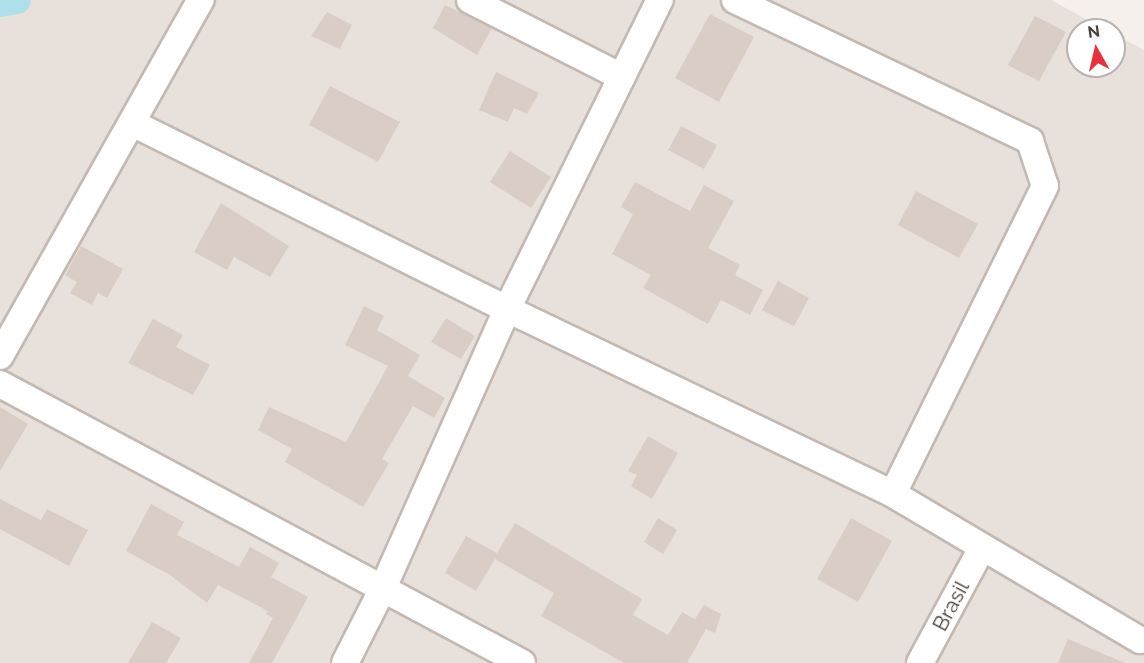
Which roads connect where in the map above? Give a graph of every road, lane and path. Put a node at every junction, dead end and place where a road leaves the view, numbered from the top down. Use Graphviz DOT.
graph roads {
  1 [pos="201,0"];
  2 [pos="470,0"];
  3 [pos="660,0"];
  4 [pos="735,0"];
  5 [pos="622,77"];
  6 [pos="132,123"];
  7 [pos="507,309"];
  8 [pos="0,356"];
  9 [pos="0,384"];
  10 [pos="893,494"];
  11 [pos="982,548"];
  12 [pos="383,588"];
  13 [pos="1140,640"];
  14 [pos="345,663"];
  15 [pos="522,663"];
  16 [pos="920,663"];
  1 -- 6 [label="street"];
  2 -- 5 [label="street"];
  3 -- 5 [label="street"];
  4 -- 10 [label="street"];
  5 -- 7 [label="street"];
  6 -- 7 [label="street"];
  6 -- 8 [label="street"];
  7 -- 10 [label="street"];
  7 -- 12 [label="street"];
  9 -- 12 [label="street"];
  10 -- 11 [label="street"];
  11 -- 13 [label="street"];
  11 -- 16 [label="street, Brasil"];
  12 -- 14 [label="street"];
  12 -- 15 [label="street"];
}
